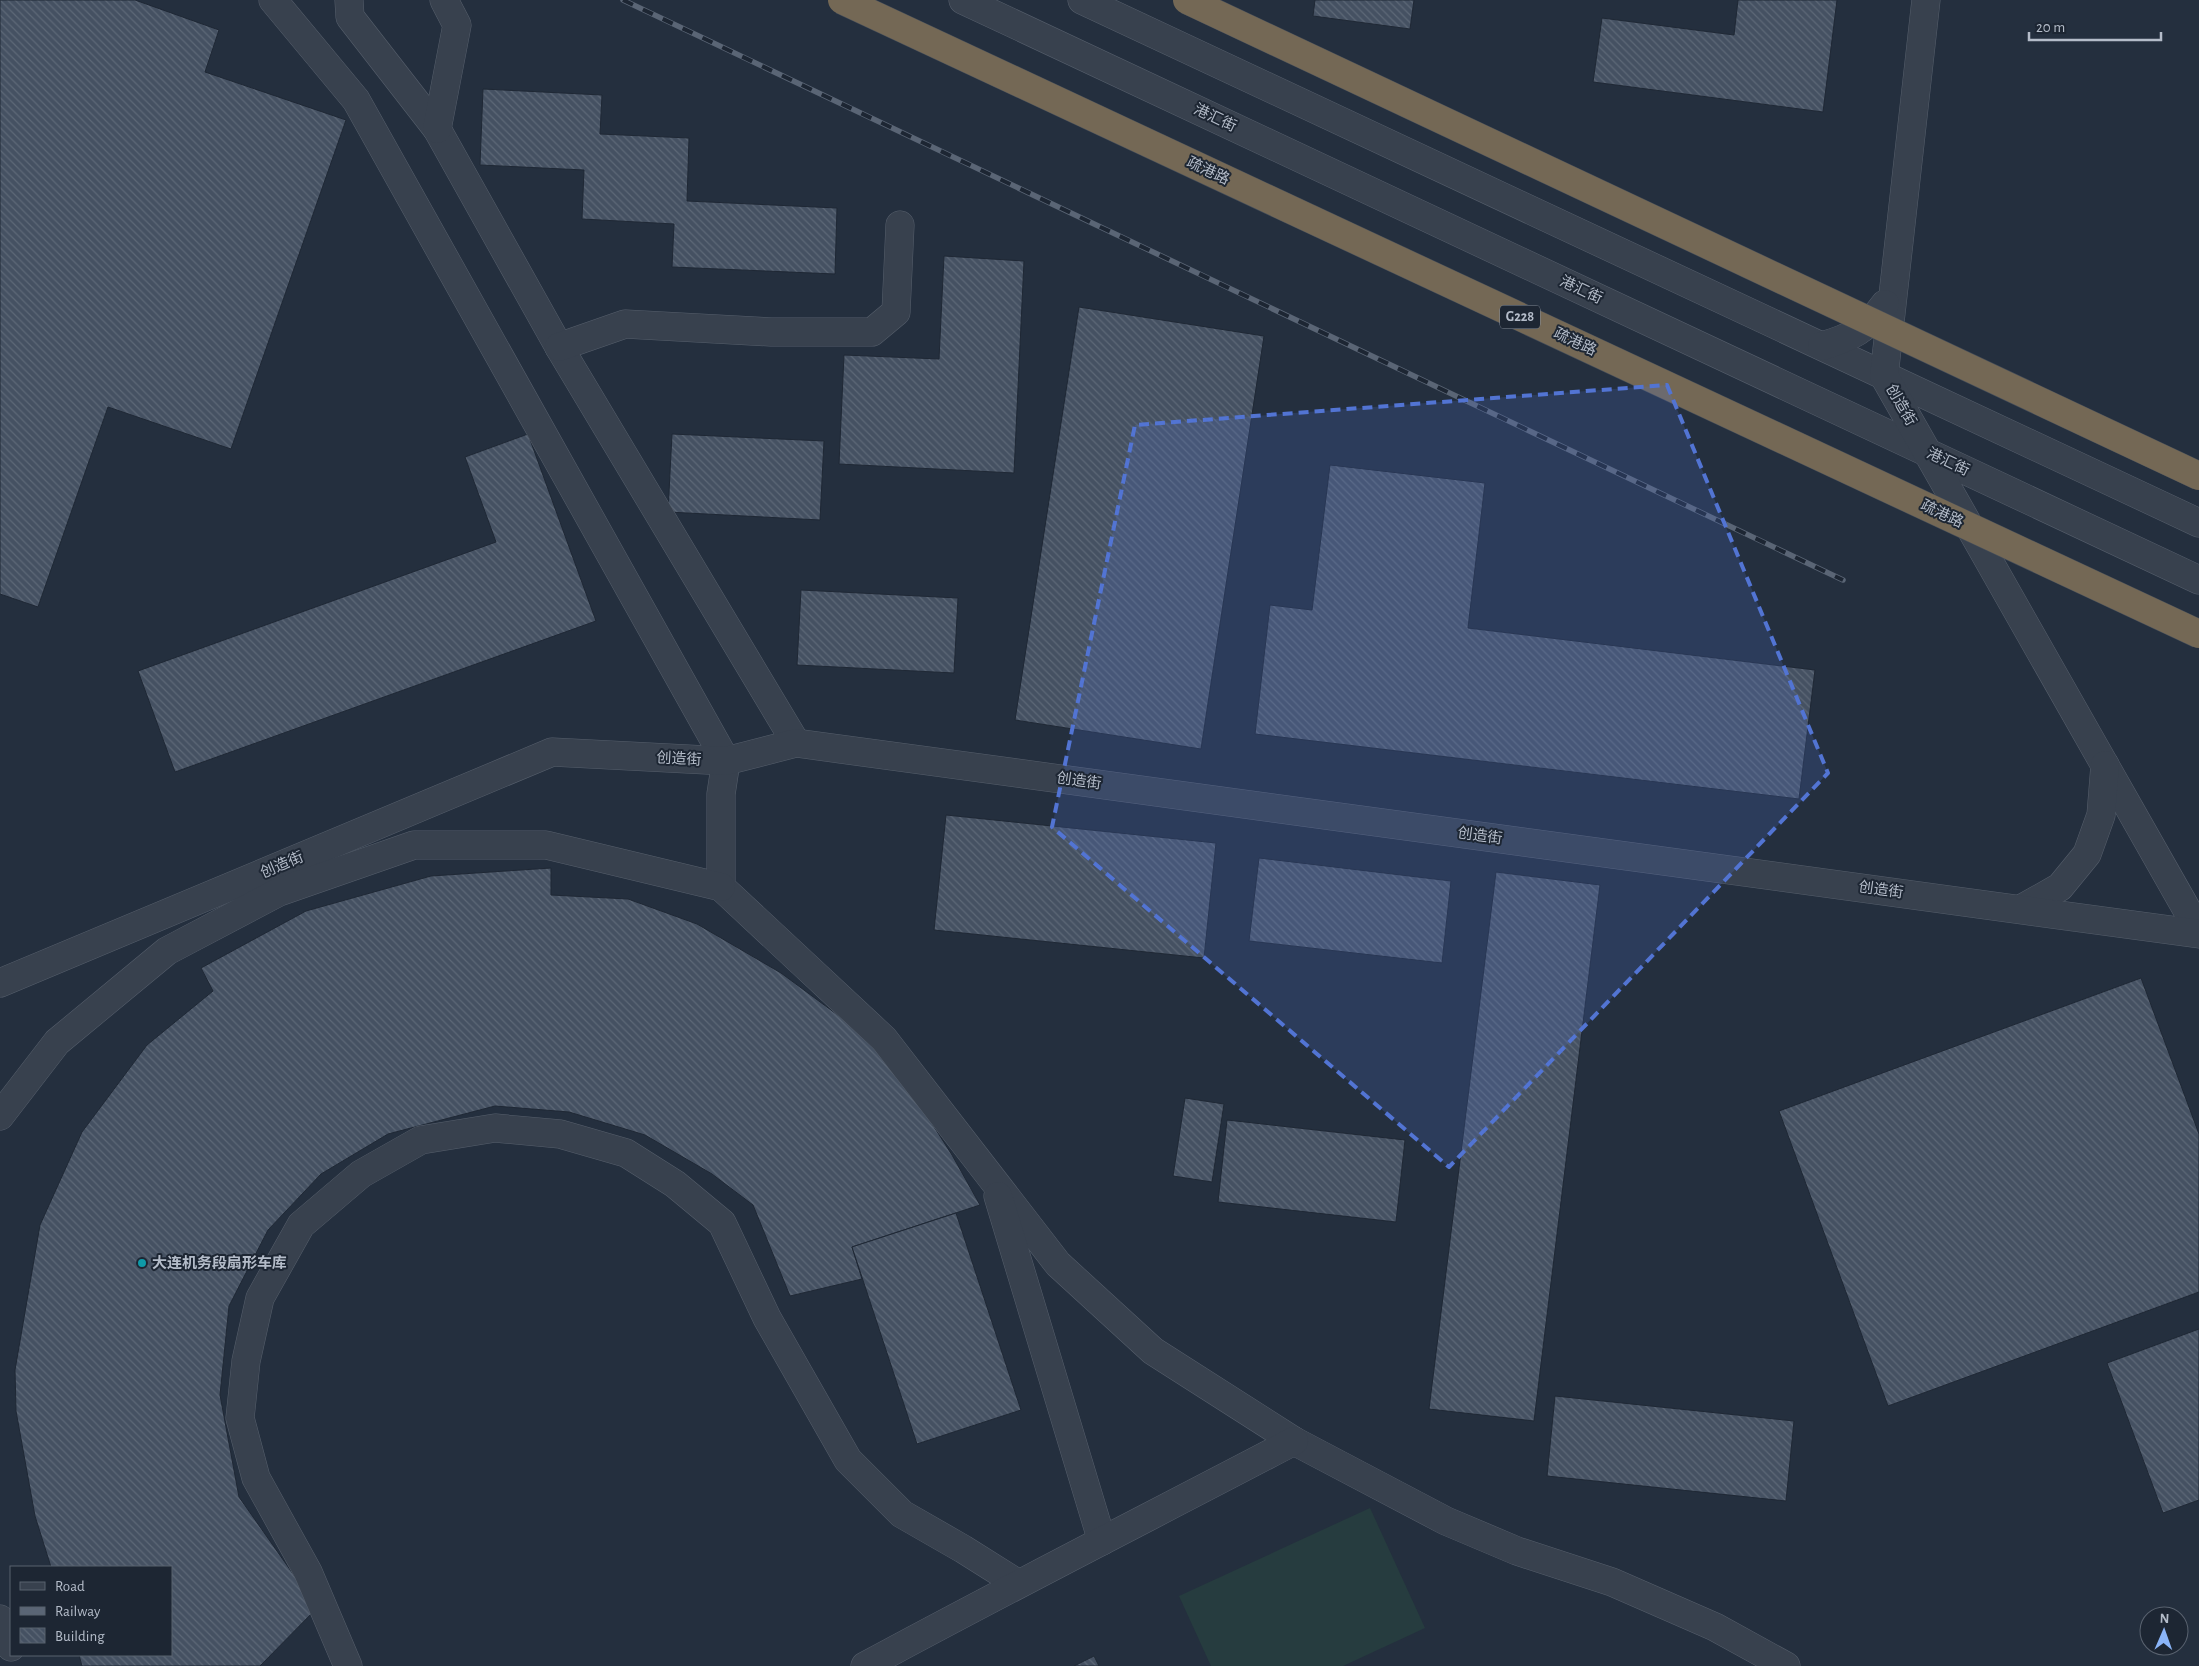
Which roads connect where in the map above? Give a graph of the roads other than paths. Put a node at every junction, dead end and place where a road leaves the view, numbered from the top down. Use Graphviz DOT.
graph roads {
  1 [pos="273,0"];
  2 [pos="349,0"];
  3 [pos="444,0"];
  4 [pos="842,0"];
  5 [pos="963,0"];
  6 [pos="1082,0"];
  7 [pos="1187,0"];
  8 [pos="1926,0"];
  9 [pos="437,129"];
  10 [pos="900,225"];
  11 [pos="1894,290"];
  12 [pos="1822,346"];
  13 [pos="559,347"];
  14 [pos="1884,376"];
  15 [pos="1928,453"];
  16 [pos="2199,476"];
  17 [pos="2199,523"];
  18 [pos="2199,580"];
  19 [pos="2199,634"];
  20 [pos="796,743"];
  21 [pos="726,761"];
  22 [pos="2105,765"];
  23 [pos="721,887"];
  24 [pos="2021,909"];
  25 [pos="2199,932"];
  26 [pos="0,983"];
  27 [pos="0,1116"];
  28 [pos="993,1180"];
  29 [pos="1294,1440"];
  30 [pos="1102,1542"];
  31 [pos="1017,1583"];
  32 [pos="0,1619"];
  33 [pos="10,1644"];
  34 [pos="348,1666"];
  35 [pos="865,1666"];
  36 [pos="1786,1666"];
  1 -- 21 [label="street"];
  2 -- 9 [label="street"];
  3 -- 9 [label="street"];
  4 -- 19 [label="highway, 疏港路 / G228, bridge"];
  5 -- 15 [label="street, 港汇街"];
  6 -- 12 [label="street"];
  7 -- 16 [label="highway, bridge"];
  8 -- 11 [label="street"];
  9 -- 13 [label="street"];
  10 -- 13 [label="street"];
  11 -- 12 [label="street"];
  11 -- 14 [label="street"];
  12 -- 14 [label="street"];
  13 -- 20 [label="street"];
  14 -- 15 [label="street, 创造街"];
  14 -- 17 [label="street"];
  15 -- 18 [label="street, 港汇街"];
  15 -- 22 [label="street, 创造街"];
  20 -- 21 [label="street, 创造街"];
  20 -- 24 [label="street, 创造街"];
  21 -- 23 [label="street"];
  21 -- 26 [label="street, 创造街"];
  22 -- 24 [label="street"];
  22 -- 25 [label="street, 创造街"];
  23 -- 27 [label="street"];
  23 -- 28 [label="street"];
  24 -- 25 [label="street, 创造街"];
  28 -- 29 [label="street"];
  28 -- 30 [label="street"];
  29 -- 30 [label="street"];
  29 -- 36 [label="street"];
  30 -- 31 [label="street"];
  31 -- 34 [label="street"];
  31 -- 35 [label="street"];
  32 -- 33 [label="street"];
}
